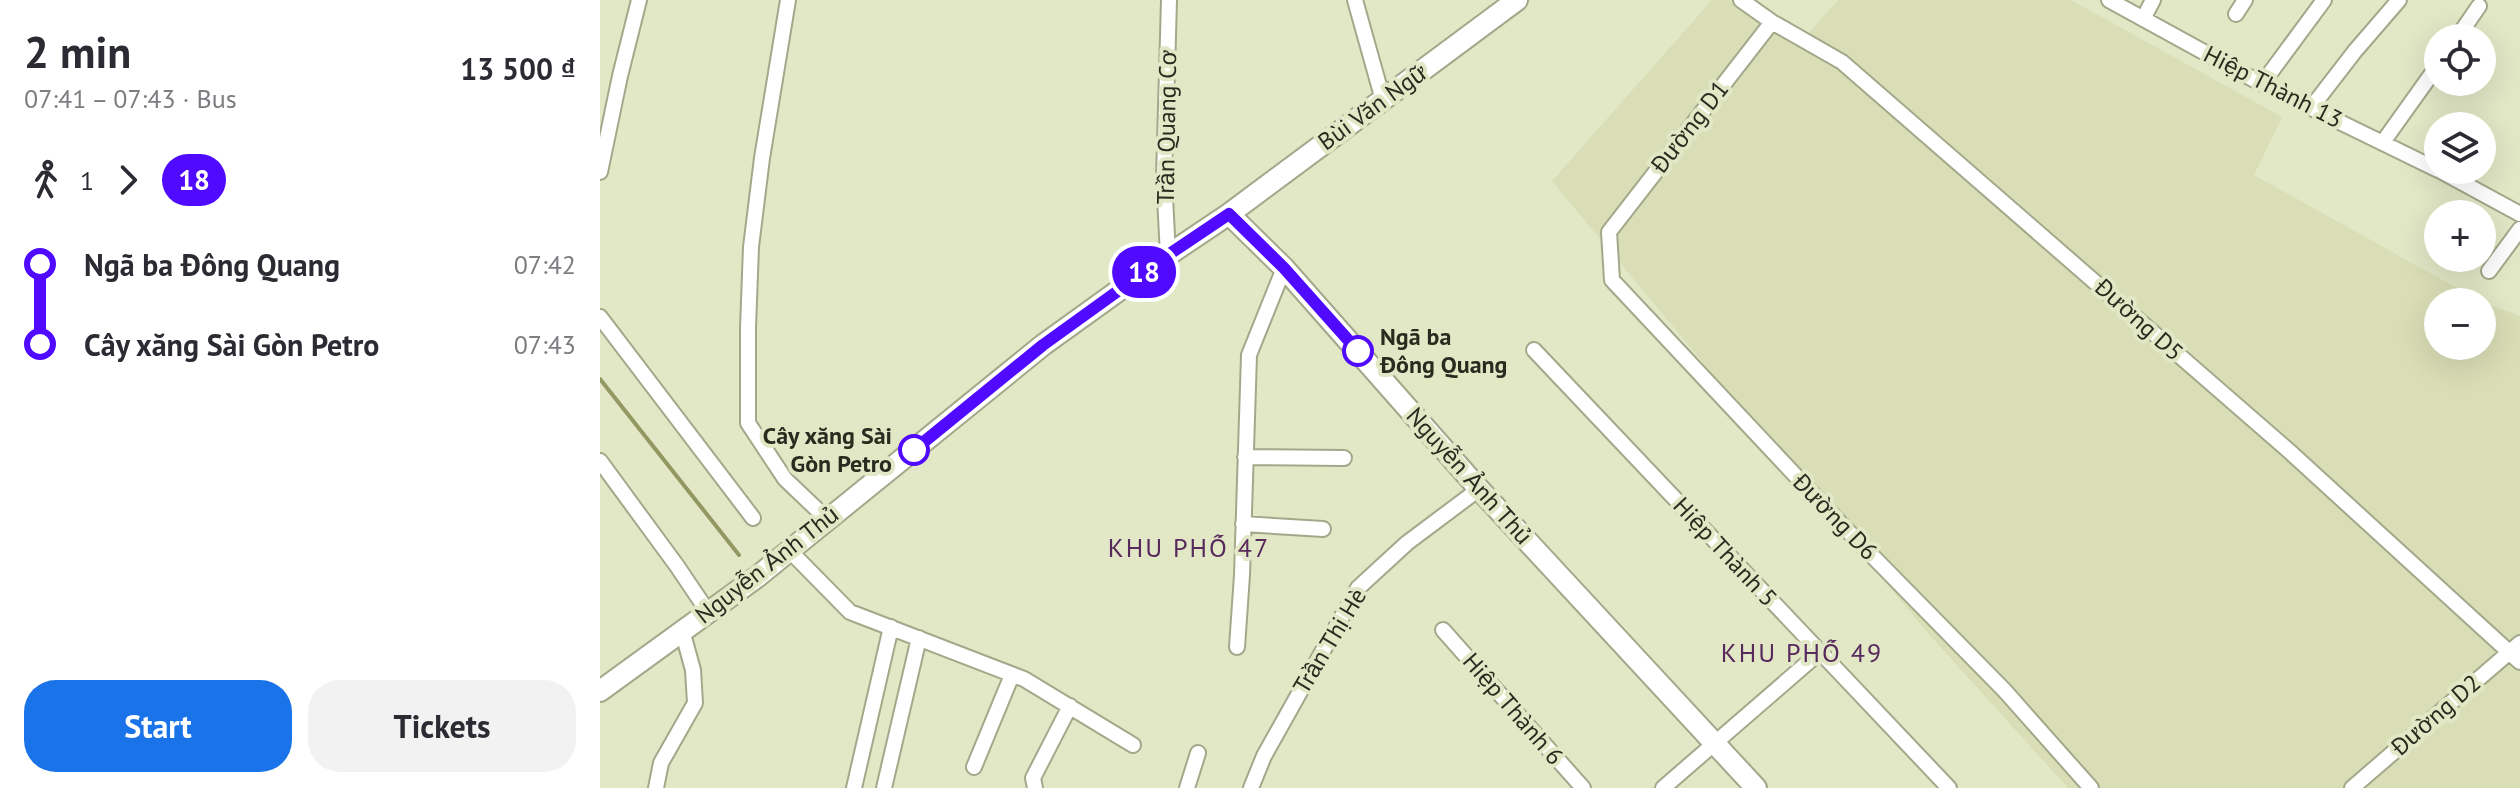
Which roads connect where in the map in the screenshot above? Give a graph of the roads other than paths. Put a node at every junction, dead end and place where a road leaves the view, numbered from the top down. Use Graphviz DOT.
graph roads {
  1 [pos="639,0"];
  2 [pos="788,0"];
  3 [pos="1169,0"];
  4 [pos="1355,0"];
  5 [pos="1517,0"];
  6 [pos="1741,0"];
  7 [pos="2109,0"];
  8 [pos="2153,0"];
  9 [pos="2245,0"];
  10 [pos="2324,0"];
  11 [pos="2399,0"];
  12 [pos="2479,6"];
  13 [pos="2236,14"];
  14 [pos="2143,19"];
  15 [pos="1772,22"];
  16 [pos="2467,24"];
  17 [pos="2262,84"];
  18 [pos="2424,85"];
  19 [pos="1383,100"];
  20 [pos="2311,108"];
  21 [pos="2383,142"];
  22 [pos="2424,163"];
  23 [pos="600,172"];
  24 [pos="2464,184"];
  25 [pos="1229,214"];
  26 [pos="2520,214"];
  27 [pos="2520,229"];
  28 [pos="1609,232"];
  29 [pos="1168,255"];
  30 [pos="2496,262"];
  31 [pos="1284,268"];
  32 [pos="600,317"];
  33 [pos="1534,350"];
  34 [pos="1245,457"];
  35 [pos="1344,458"];
  36 [pos="600,461"];
  37 [pos="1479,489"];
  38 [pos="753,518"];
  39 [pos="827,519"];
  40 [pos="1243,524"];
  41 [pos="1323,529"];
  42 [pos="789,550"];
  43 [pos="708,612"];
  44 [pos="891,627"];
  45 [pos="682,630"];
  46 [pos="1443,630"];
  47 [pos="919,638"];
  48 [pos="1237,647"];
  49 [pos="1820,652"];
  50 [pos="2517,652"];
  51 [pos="1012,675"];
  52 [pos="600,691"];
  53 [pos="1070,706"];
  54 [pos="1133,745"];
  55 [pos="1716,745"];
  56 [pos="1198,753"];
  57 [pos="974,767"];
  58 [pos="1032,785"];
  59 [pos="656,788"];
  60 [pos="854,788"];
  61 [pos="884,788"];
  62 [pos="1187,788"];
  63 [pos="1251,788"];
  64 [pos="1583,788"];
  65 [pos="1663,788"];
  66 [pos="1756,788"];
  67 [pos="1949,788"];
  68 [pos="2091,788"];
  69 [pos="2352,788"];
  1 -- 23 [label="street"];
  2 -- 39 [label="street"];
  3 -- 29 [label="street, Trần Quang Cơ"];
  4 -- 19 [label="street"];
  5 -- 19 [label="main road, Bùi Văn Ngữ"];
  6 -- 15 [label="street, Đường D5"];
  7 -- 14 [label="street, Hiệp Thành 13"];
  8 -- 14 [label="street"];
  9 -- 13 [label="street"];
  10 -- 17 [label="street"];
  11 -- 20 [label="street"];
  12 -- 16 [label="street"];
  14 -- 17 [label="street, Hiệp Thành 13"];
  15 -- 28 [label="street, Đường D1"];
  15 -- 50 [label="street, Đường D5"];
  17 -- 20 [label="street, Hiệp Thành 13"];
  18 -- 21 [label="street"];
  19 -- 25 [label="main road, Bùi Văn Ngữ"];
  20 -- 21 [label="street, Hiệp Thành 13"];
  21 -- 22 [label="street, Hiệp Thành 13"];
  24 -- 26 [label="street, Hiệp Thành 13"];
  25 -- 29 [label="main road, Nguyễn Ảnh Thủ"];
  25 -- 31 [label="main road, Nguyễn Ảnh Thủ"];
  27 -- 30 [label="street"];
  28 -- 68 [label="street, Đường D6"];
  29 -- 39 [label="main road, Nguyễn Ảnh Thủ"];
  31 -- 34 [label="street"];
  31 -- 37 [label="main road, Nguyễn Ảnh Thủ"];
  32 -- 38 [label="street"];
  33 -- 49 [label="street, Hiệp Thành 5"];
  34 -- 35 [label="street"];
  34 -- 40 [label="street"];
  36 -- 43 [label="street"];
  37 -- 55 [label="main road, Nguyễn Ảnh Thủ"];
  37 -- 63 [label="street, Trần Thị Hè"];
  39 -- 42 [label="main road, Nguyễn Ảnh Thủ"];
  40 -- 41 [label="street"];
  40 -- 48 [label="street"];
  42 -- 43 [label="main road, Nguyễn Ảnh Thủ"];
  42 -- 44 [label="street"];
  43 -- 45 [label="main road, Nguyễn Ảnh Thủ"];
  44 -- 47 [label="street"];
  44 -- 60 [label="street"];
  45 -- 52 [label="main road, Nguyễn Ảnh Thủ"];
  45 -- 59 [label="street"];
  46 -- 64 [label="street, Hiệp Thành 6"];
  47 -- 51 [label="street"];
  47 -- 61 [label="street"];
  49 -- 55 [label="street"];
  49 -- 67 [label="street, Hiệp Thành 5"];
  50 -- 69 [label="street, Đường D2"];
  51 -- 53 [label="street"];
  51 -- 57 [label="street"];
  53 -- 54 [label="street"];
  53 -- 58 [label="street"];
  55 -- 65 [label="street"];
  55 -- 66 [label="main road, Nguyễn Ảnh Thủ"];
  56 -- 62 [label="street"];
}
